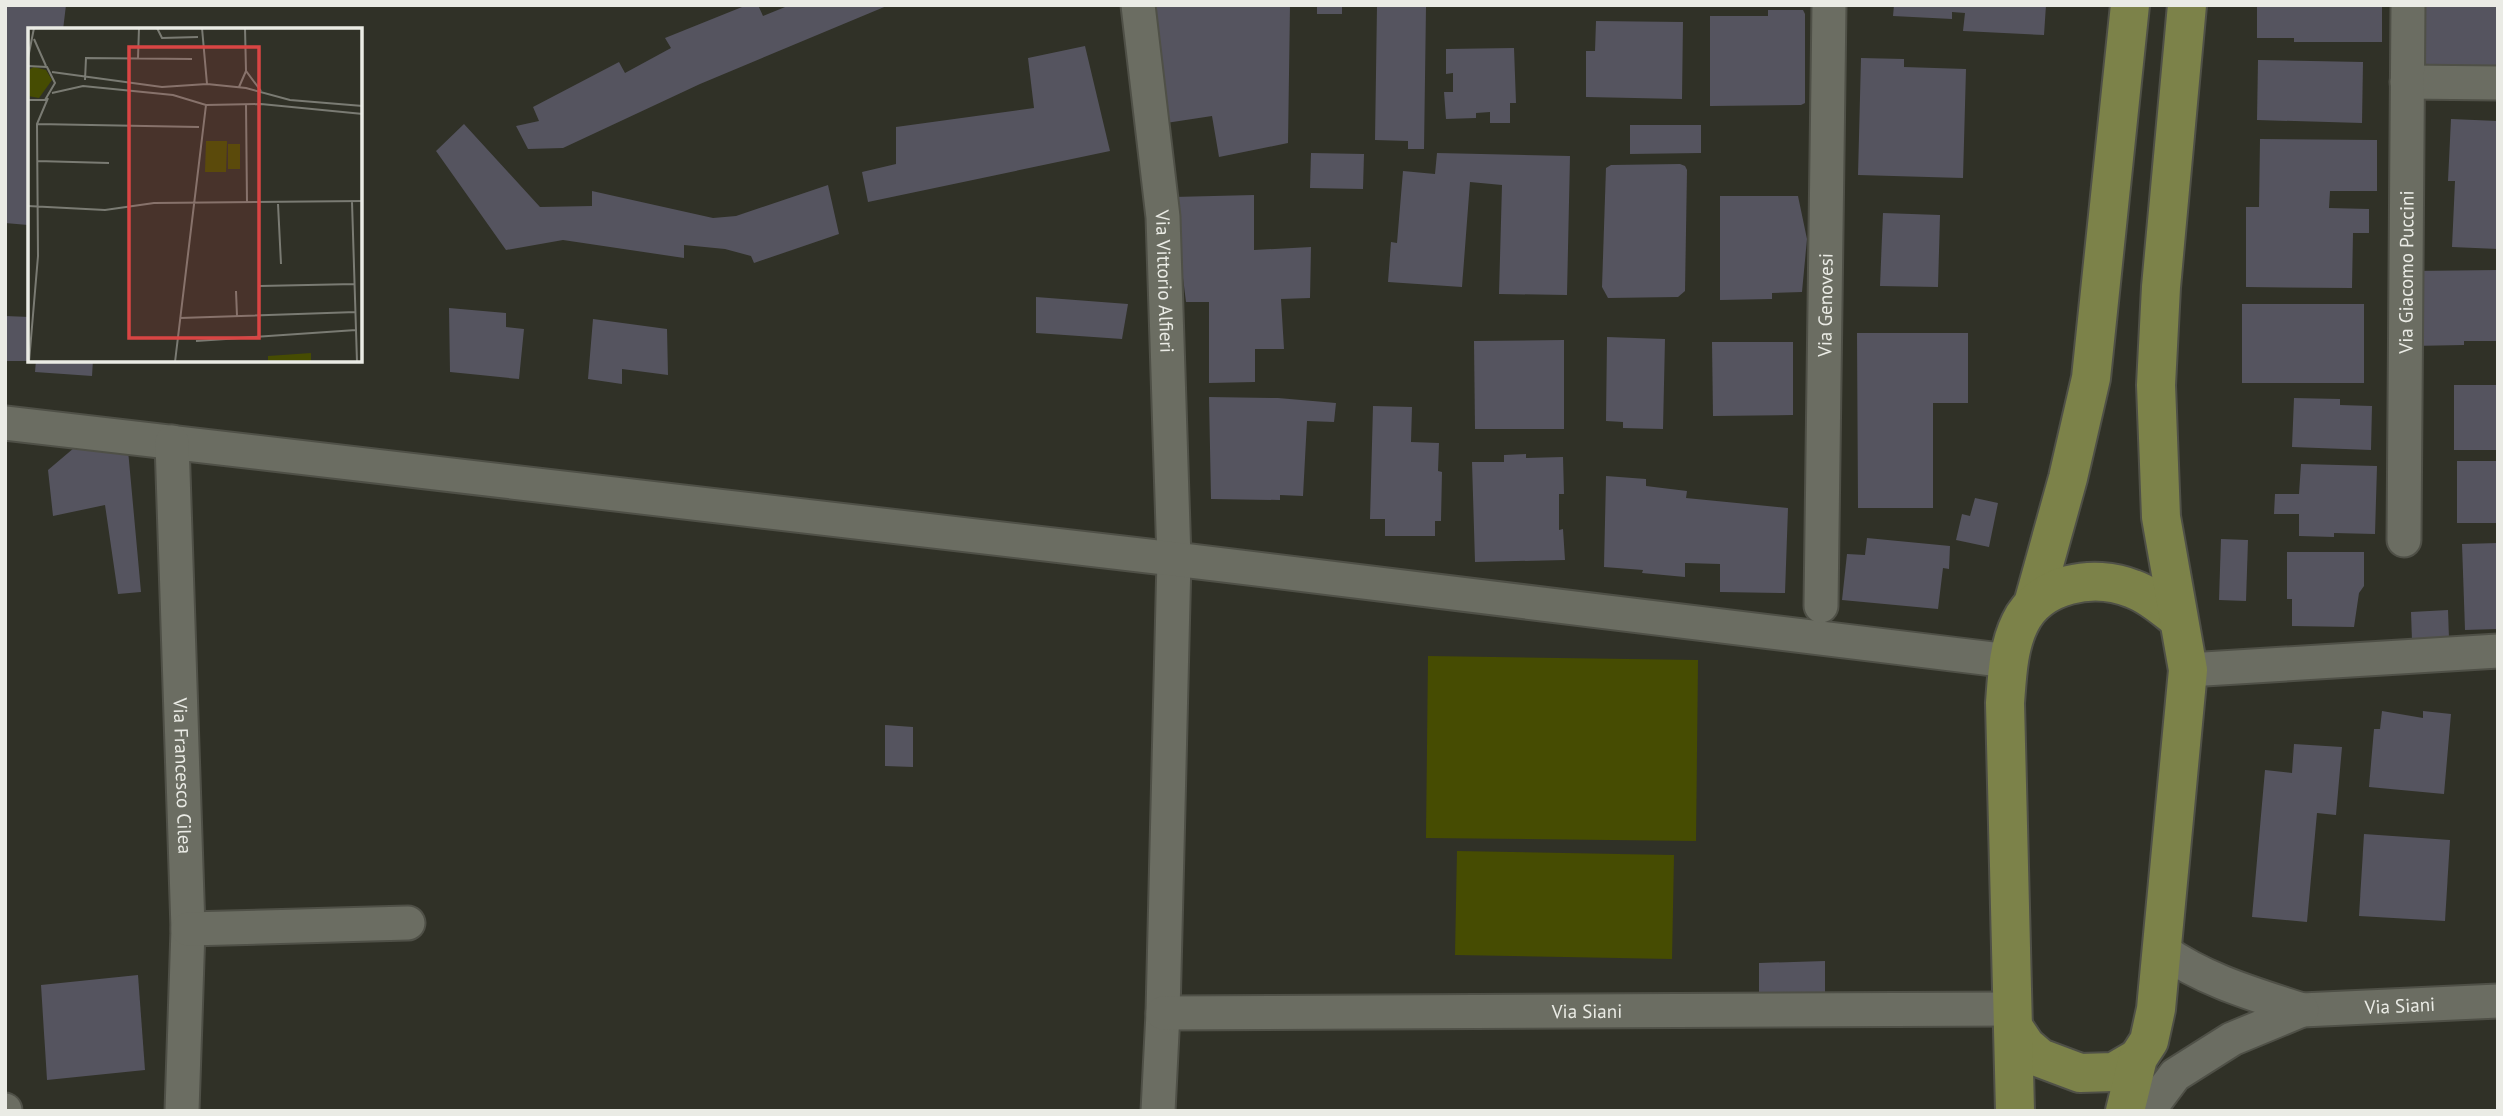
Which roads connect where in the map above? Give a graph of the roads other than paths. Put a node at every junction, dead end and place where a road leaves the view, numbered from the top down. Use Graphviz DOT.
graph roads {
  1 [pos="1138,5"];
  2 [pos="1829,5"];
  3 [pos="2130,5"];
  4 [pos="2188,5"];
  5 [pos="2408,5"];
  6 [pos="2407,82"];
  7 [pos="2498,83"];
  8 [pos="5,423"];
  9 [pos="172,442"];
  10 [pos="2404,540"];
  11 [pos="1174,559"];
  12 [pos="2033,604"];
  13 [pos="1821,606"];
  14 [pos="2178,619"];
  15 [pos="2498,651"];
  16 [pos="2009,661"];
  17 [pos="2188,670"];
  18 [pos="408,923"];
  19 [pos="188,929"];
  20 [pos="2162,950"];
  21 [pos="2498,1001"];
  22 [pos="2302,1010"];
  23 [pos="1163,1013"];
  24 [pos="2013,1018"];
  25 [pos="2138,1058"];
  26 [pos="182,1111"];
  27 [pos="1158,1111"];
  28 [pos="2015,1111"];
  29 [pos="2124,1111"];
  30 [pos="2148,1111"];
  1 -- 11 [label="street, Via Vittorio Alfieri"];
  2 -- 13 [label="street, Via Genovesi"];
  3 -- 12 [label="main road"];
  4 -- 14 [label="main road"];
  5 -- 6 [label="street, Via Giacomo Puccini"];
  6 -- 7 [label="street"];
  6 -- 10 [label="street, Via Giacomo Puccini"];
  8 -- 9 [label="street"];
  9 -- 11 [label="street"];
  9 -- 19 [label="street, Via Francesco Cilea"];
  11 -- 16 [label="street"];
  11 -- 23 [label="street, Via Vittorio Alfieri"];
  12 -- 14 [label="main road"];
  12 -- 16 [label="main road"];
  14 -- 17 [label="main road"];
  15 -- 17 [label="street"];
  16 -- 24 [label="main road"];
  17 -- 20 [label="main road"];
  18 -- 19 [label="street"];
  19 -- 26 [label="street, Via Francesco Cilea"];
  20 -- 22 [label="street"];
  20 -- 25 [label="main road"];
  21 -- 22 [label="street, Via Siani"];
  22 -- 30 [label="street"];
  23 -- 24 [label="street, Via Siani"];
  23 -- 27 [label="street, Via Vittorio Alfieri"];
  24 -- 25 [label="main road"];
  24 -- 28 [label="main road"];
  25 -- 29 [label="main road"];
}
